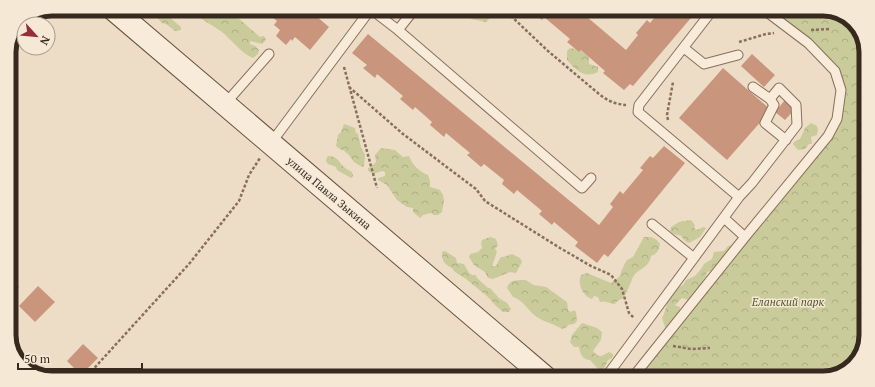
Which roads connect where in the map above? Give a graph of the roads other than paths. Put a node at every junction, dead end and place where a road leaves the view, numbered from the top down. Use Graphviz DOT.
graph roads {
  1 [pos="121,16"];
  2 [pos="366,16"];
  3 [pos="379,16"];
  4 [pos="408,16"];
  5 [pos="708,16"];
  6 [pos="772,16"];
  7 [pos="398,30"];
  8 [pos="684,48"];
  9 [pos="269,54"];
  10 [pos="738,55"];
  11 [pos="753,87"];
  12 [pos="770,98"];
  13 [pos="225,104"];
  14 [pos="786,140"];
  15 [pos="271,143"];
  16 [pos="591,178"];
  17 [pos="739,197"];
  18 [pos="724,218"];
  19 [pos="652,224"];
  20 [pos="745,237"];
  21 [pos="694,258"];
  22 [pos="538,371"];
  23 [pos="610,371"];
  24 [pos="639,371"];
  1 -- 13 [label="main road, улица Павла Зыкина"];
  2 -- 15 [label="lane"];
  3 -- 7 [label="lane"];
  4 -- 7 [label="lane"];
  5 -- 8 [label="lane"];
  6 -- 20 [label="lane"];
  7 -- 16 [label="lane"];
  8 -- 10 [label="lane"];
  8 -- 17 [label="lane"];
  9 -- 13 [label="lane"];
  11 -- 12 [label="lane"];
  12 -- 14 [label="lane"];
  12 -- 14 [label="lane"];
  13 -- 15 [label="main road, улица Павла Зыкина"];
  14 -- 17 [label="lane"];
  15 -- 22 [label="main road, улица Павла Зыкина"];
  17 -- 18 [label="lane"];
  18 -- 20 [label="lane"];
  18 -- 21 [label="lane"];
  19 -- 21 [label="lane"];
  20 -- 24 [label="lane"];
  21 -- 23 [label="lane"];
}
